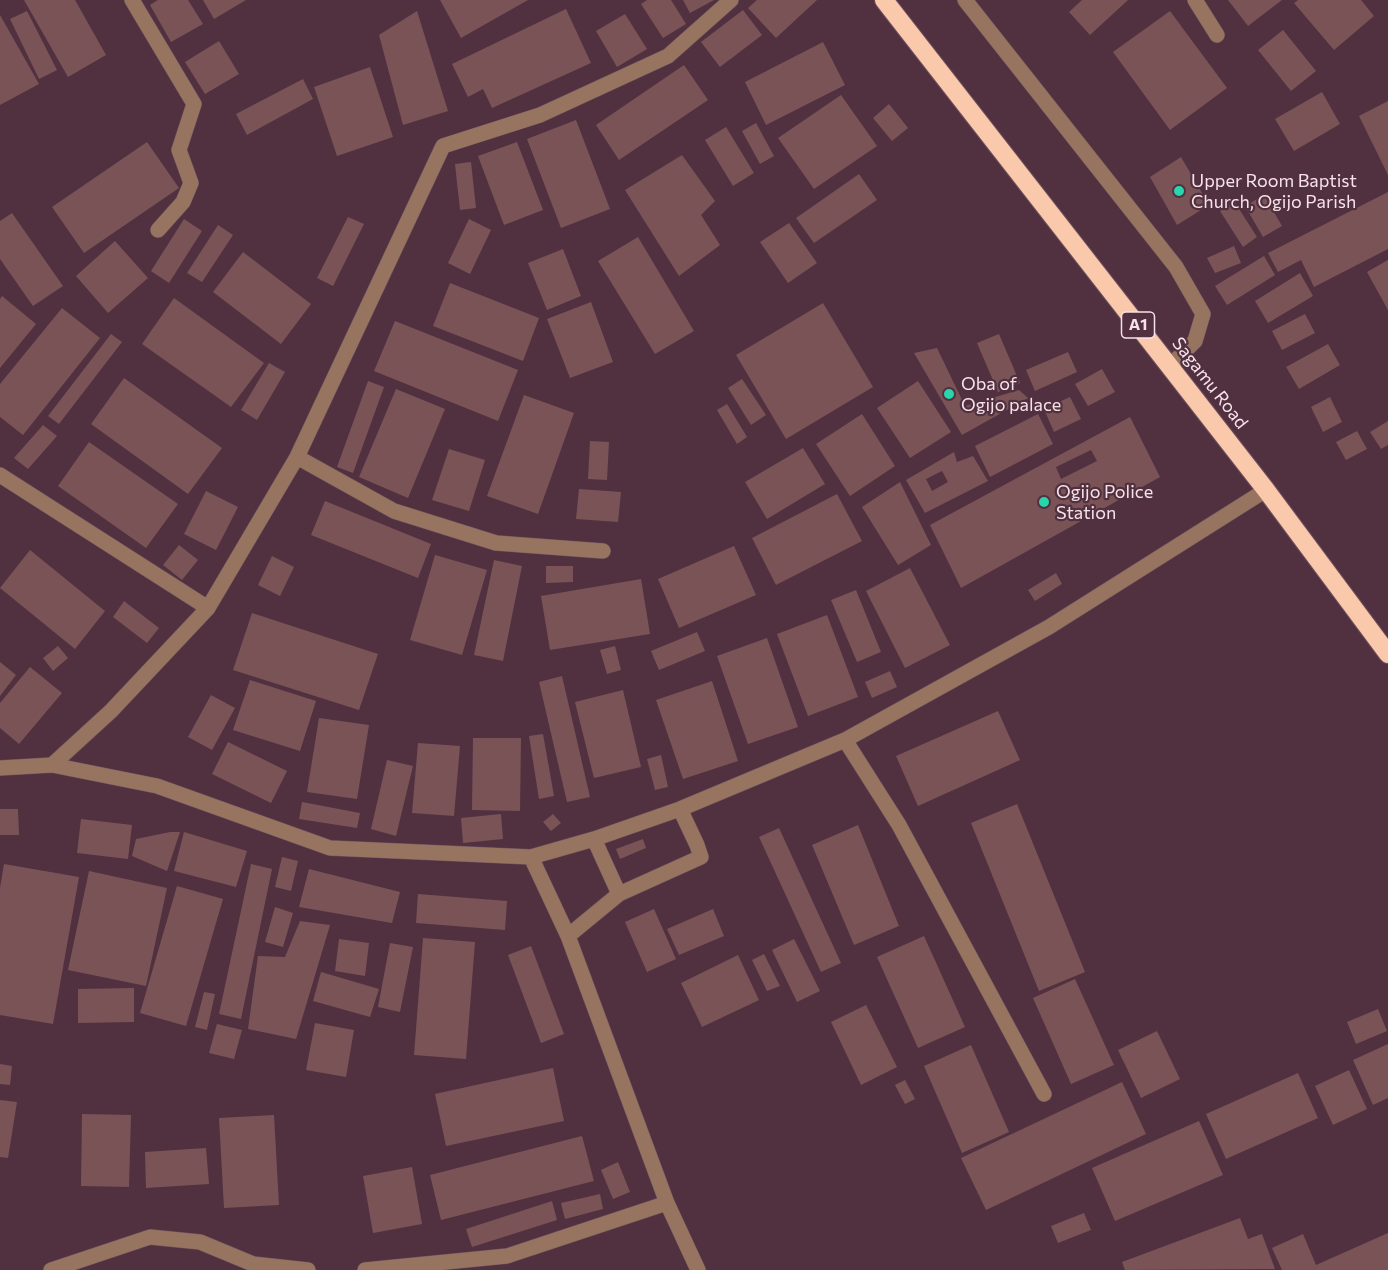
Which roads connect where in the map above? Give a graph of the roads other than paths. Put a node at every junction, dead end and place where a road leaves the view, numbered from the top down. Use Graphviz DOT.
graph roads {
  1 [pos="132,0"];
  2 [pos="731,0"];
  3 [pos="884,0"];
  4 [pos="965,0"];
  5 [pos="1195,0"];
  6 [pos="1217,35"];
  7 [pos="158,230"];
  8 [pos="1170,366"];
  9 [pos="297,457"];
  10 [pos="0,475"];
  11 [pos="1266,490"];
  12 [pos="603,551"];
  13 [pos="208,608"];
  14 [pos="1386,647"];
  15 [pos="845,741"];
  16 [pos="52,765"];
  17 [pos="0,768"];
  18 [pos="680,809"];
  19 [pos="594,839"];
  20 [pos="531,857"];
  21 [pos="619,894"];
  22 [pos="568,936"];
  23 [pos="1044,1094"];
  24 [pos="667,1203"];
  25 [pos="51,1270"];
  26 [pos="308,1270"];
  27 [pos="365,1270"];
  28 [pos="698,1270"];
  1 -- 7 [label="street"];
  2 -- 9 [label="street"];
  3 -- 8 [label="highway, Sagamu Road / A1"];
  4 -- 8 [label="street"];
  5 -- 6 [label="street"];
  8 -- 11 [label="highway, Sagamu Road / A1"];
  9 -- 12 [label="street"];
  9 -- 13 [label="street"];
  10 -- 13 [label="street"];
  11 -- 14 [label="highway, Sagamu Road / A1"];
  11 -- 15 [label="street"];
  13 -- 16 [label="street"];
  15 -- 18 [label="street"];
  15 -- 23 [label="street"];
  16 -- 17 [label="street"];
  16 -- 20 [label="street"];
  18 -- 19 [label="street"];
  18 -- 21 [label="street"];
  19 -- 20 [label="street"];
  19 -- 21 [label="street"];
  20 -- 22 [label="street"];
  21 -- 22 [label="street"];
  22 -- 24 [label="street"];
  24 -- 27 [label="street"];
  24 -- 28 [label="street"];
  25 -- 26 [label="street"];
}
